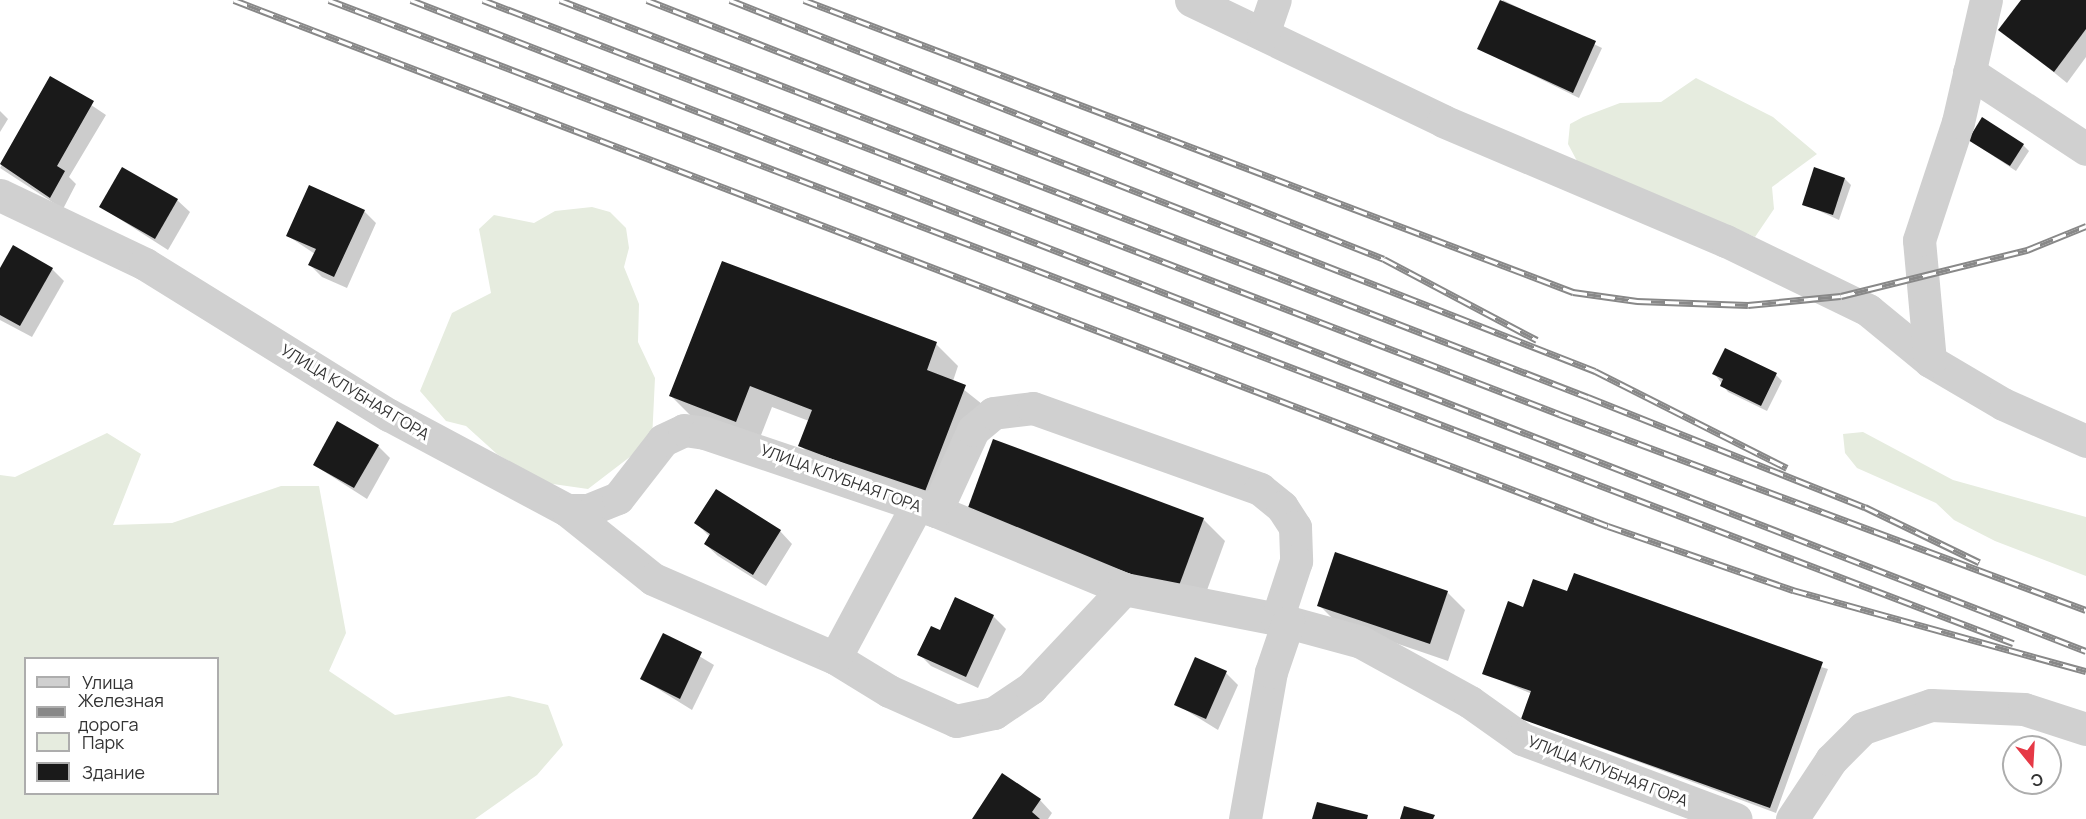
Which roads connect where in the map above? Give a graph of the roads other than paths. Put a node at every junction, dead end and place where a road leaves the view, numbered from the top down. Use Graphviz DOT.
graph roads {
  1 [pos="1191,0"];
  2 [pos="1275,0"];
  3 [pos="1987,5"];
  4 [pos="1263,34"];
  5 [pos="1969,72"];
  6 [pos="2086,150"];
  7 [pos="0,195"];
  8 [pos="1930,361"];
  9 [pos="2086,441"];
  10 [pos="926,509"];
  11 [pos="567,510"];
  12 [pos="1124,589"];
  13 [pos="1282,620"];
  14 [pos="835,658"];
  15 [pos="2086,729"];
  16 [pos="1245,819"];
  17 [pos="1736,819"];
  18 [pos="1792,819"];
  1 -- 4 [label="street"];
  2 -- 4 [label="street"];
  3 -- 5 [label="street"];
  4 -- 8 [label="street"];
  5 -- 6 [label="street"];
  5 -- 8 [label="street"];
  7 -- 11 [label="street, УЛИЦА КЛУБНАЯ ГОРА"];
  8 -- 9 [label="street"];
  10 -- 11 [label="street, УЛИЦА КЛУБНАЯ ГОРА"];
  10 -- 12 [label="street, УЛИЦА КЛУБНАЯ ГОРА"];
  10 -- 13 [label="street"];
  10 -- 14 [label="street"];
  11 -- 14 [label="street"];
  12 -- 13 [label="street, УЛИЦА КЛУБНАЯ ГОРА"];
  12 -- 14 [label="street"];
  13 -- 16 [label="street"];
  13 -- 17 [label="street, УЛИЦА КЛУБНАЯ ГОРА"];
  15 -- 18 [label="street"];
}
